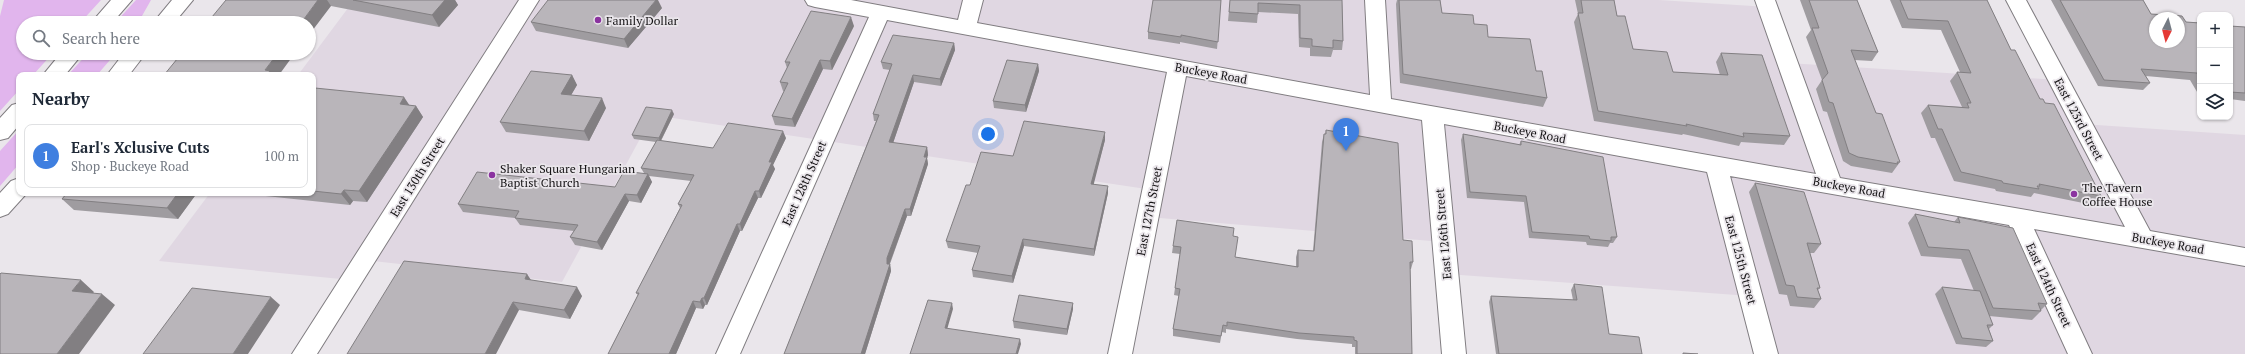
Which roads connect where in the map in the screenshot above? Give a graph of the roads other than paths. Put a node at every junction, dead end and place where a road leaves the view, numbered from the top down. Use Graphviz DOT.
graph roads {
  1 [pos="122,0"];
  2 [pos="183,0"];
  3 [pos="529,0"];
  4 [pos="816,0"];
  5 [pos="973,0"];
  6 [pos="1375,0"];
  7 [pos="1765,0"];
  8 [pos="2016,0"];
  9 [pos="881,12"];
  10 [pos="107,16"];
  11 [pos="169,16"];
  12 [pos="966,28"];
  13 [pos="67,60"];
  14 [pos="130,60"];
  15 [pos="1178,67"];
  16 [pos="56,72"];
  17 [pos="120,72"];
  18 [pos="1381,105"];
  19 [pos="16,114"];
  20 [pos="1432,114"];
  21 [pos="0,132"];
  22 [pos="1716,165"];
  23 [pos="1831,184"];
  24 [pos="16,190"];
  25 [pos="0,208"];
  26 [pos="2017,217"];
  27 [pos="2142,238"];
  28 [pos="2245,257"];
  29 [pos="304,354"];
  30 [pos="728,354"];
  31 [pos="1120,354"];
  32 [pos="1454,354"];
  33 [pos="1766,354"];
  34 [pos="2080,354"];
  1 -- 10 [label="street"];
  2 -- 11 [label="street"];
  3 -- 29 [label="street, East 130th Street"];
  4 -- 9 [label="street, Buckeye Road"];
  5 -- 12 [label="street"];
  6 -- 18 [label="street"];
  7 -- 23 [label="street"];
  8 -- 27 [label="street, East 123rd Street"];
  9 -- 12 [label="street, Buckeye Road"];
  9 -- 30 [label="street, East 128th Street"];
  12 -- 15 [label="street, Buckeye Road"];
  13 -- 16 [label="street"];
  14 -- 17 [label="street"];
  15 -- 18 [label="street, Buckeye Road"];
  15 -- 31 [label="street, East 127th Street"];
  18 -- 20 [label="street, Buckeye Road"];
  19 -- 21 [label="street"];
  20 -- 22 [label="street, Buckeye Road"];
  20 -- 32 [label="street, East 126th Street"];
  22 -- 23 [label="street, Buckeye Road"];
  22 -- 33 [label="street, East 125th Street"];
  23 -- 26 [label="street, Buckeye Road"];
  24 -- 25 [label="street"];
  26 -- 27 [label="street, Buckeye Road"];
  26 -- 34 [label="street, East 124th Street"];
  27 -- 28 [label="street, Buckeye Road"];
}
